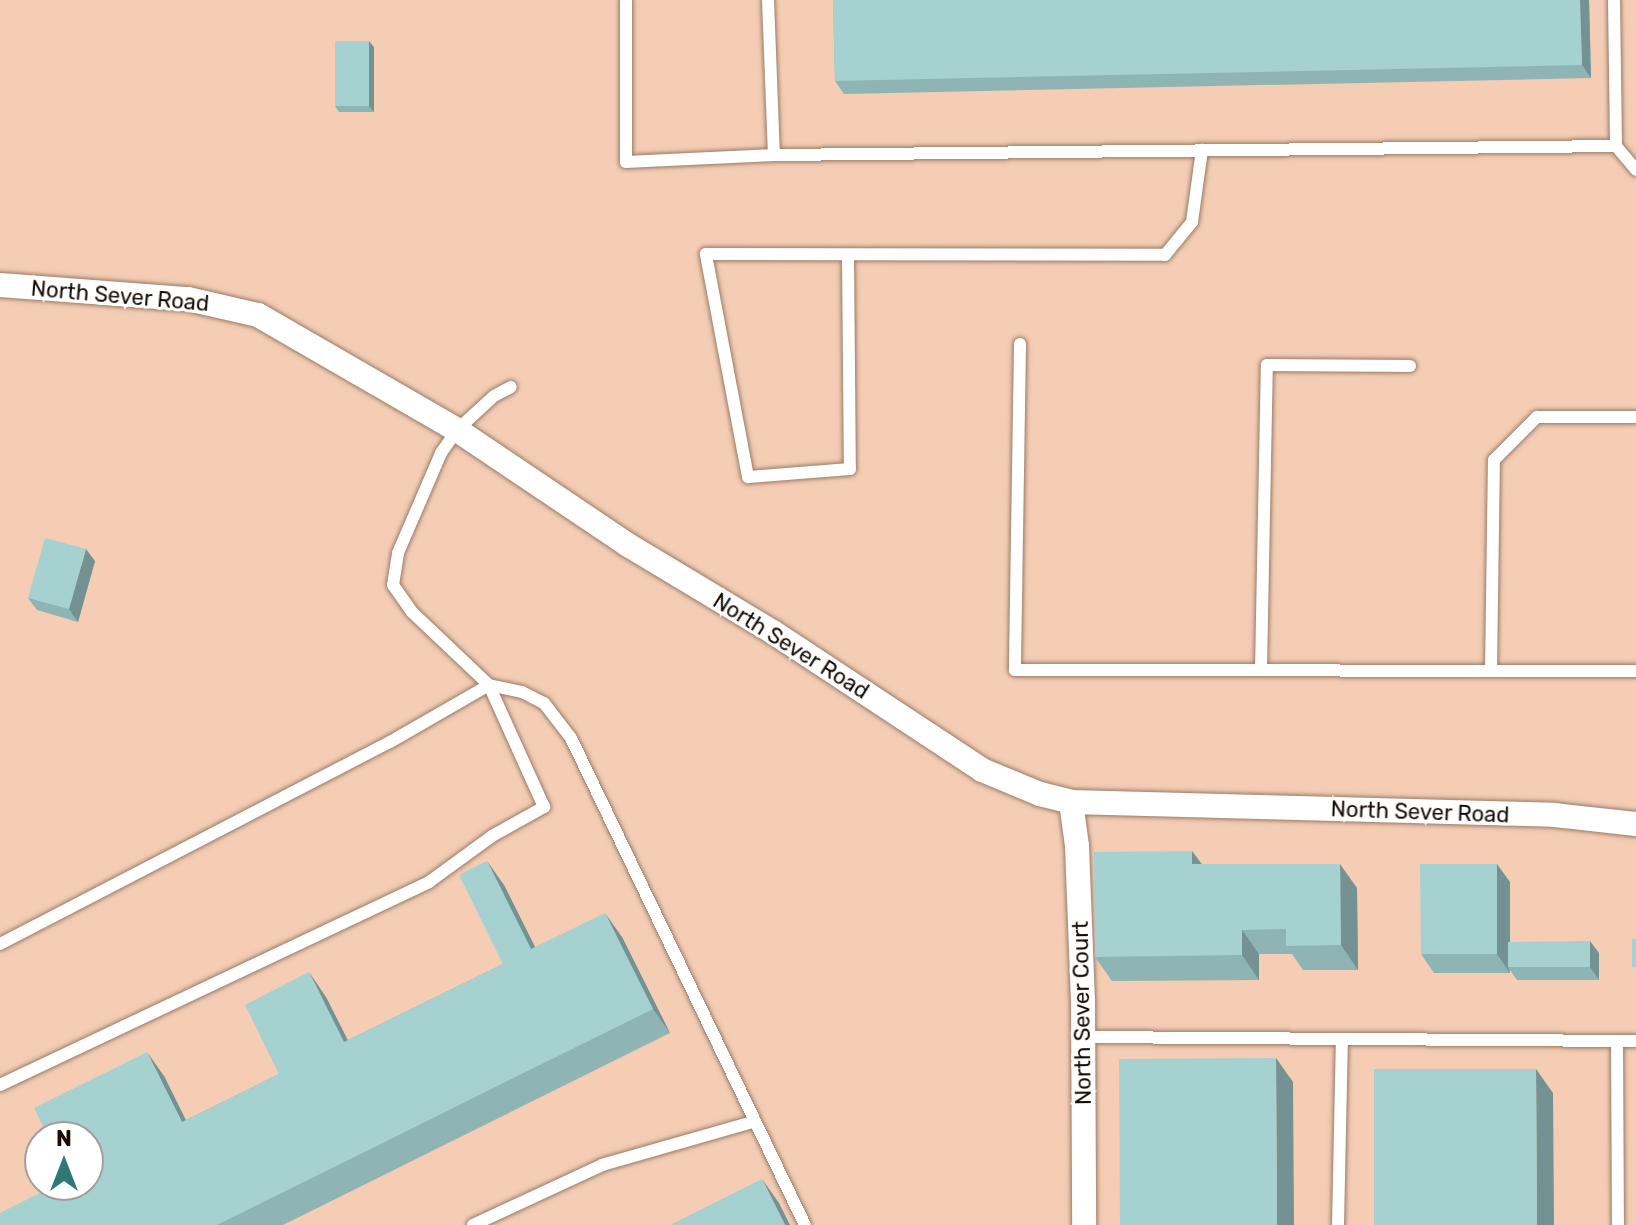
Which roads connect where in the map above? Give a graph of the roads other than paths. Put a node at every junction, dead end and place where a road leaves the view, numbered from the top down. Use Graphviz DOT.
graph roads {
  1 [pos="626,0"];
  2 [pos="768,0"];
  3 [pos="1614,0"];
  4 [pos="1616,146"];
  5 [pos="1202,150"];
  6 [pos="774,155"];
  7 [pos="1636,170"];
  8 [pos="848,255"];
  9 [pos="0,285"];
  10 [pos="1020,344"];
  11 [pos="1410,366"];
  12 [pos="511,387"];
  13 [pos="1636,417"];
  14 [pos="457,430"];
  15 [pos="1261,670"];
  16 [pos="1491,671"];
  17 [pos="1636,671"];
  18 [pos="489,685"];
  19 [pos="1071,802"];
  20 [pos="1636,824"];
  21 [pos="0,944"];
  22 [pos="1084,1037"];
  23 [pos="1342,1039"];
  24 [pos="1617,1041"];
  25 [pos="1636,1041"];
  26 [pos="0,1085"];
  27 [pos="753,1122"];
  28 [pos="473,1225"];
  29 [pos="805,1225"];
  30 [pos="1084,1225"];
  31 [pos="1338,1225"];
  32 [pos="1618,1225"];
  1 -- 6 [label="lane"];
  2 -- 6 [label="lane"];
  3 -- 4 [label="lane"];
  4 -- 5 [label="lane"];
  4 -- 7 [label="lane"];
  5 -- 6 [label="lane"];
  5 -- 8 [label="lane"];
  8 -- 8 [label="lane"];
  9 -- 14 [label="street, North Sever Road"];
  10 -- 15 [label="lane"];
  11 -- 15 [label="lane"];
  12 -- 14 [label="lane"];
  13 -- 16 [label="lane"];
  14 -- 18 [label="lane"];
  14 -- 19 [label="street, North Sever Road"];
  15 -- 16 [label="lane"];
  16 -- 17 [label="lane"];
  18 -- 21 [label="lane"];
  18 -- 26 [label="lane"];
  18 -- 27 [label="lane"];
  19 -- 20 [label="street, North Sever Road"];
  19 -- 22 [label="street, North Sever Court"];
  22 -- 23 [label="lane"];
  22 -- 30 [label="street, North Sever Court"];
  23 -- 24 [label="lane"];
  23 -- 31 [label="lane"];
  24 -- 25 [label="lane"];
  24 -- 32 [label="lane"];
  27 -- 28 [label="lane"];
  27 -- 29 [label="lane"];
}
